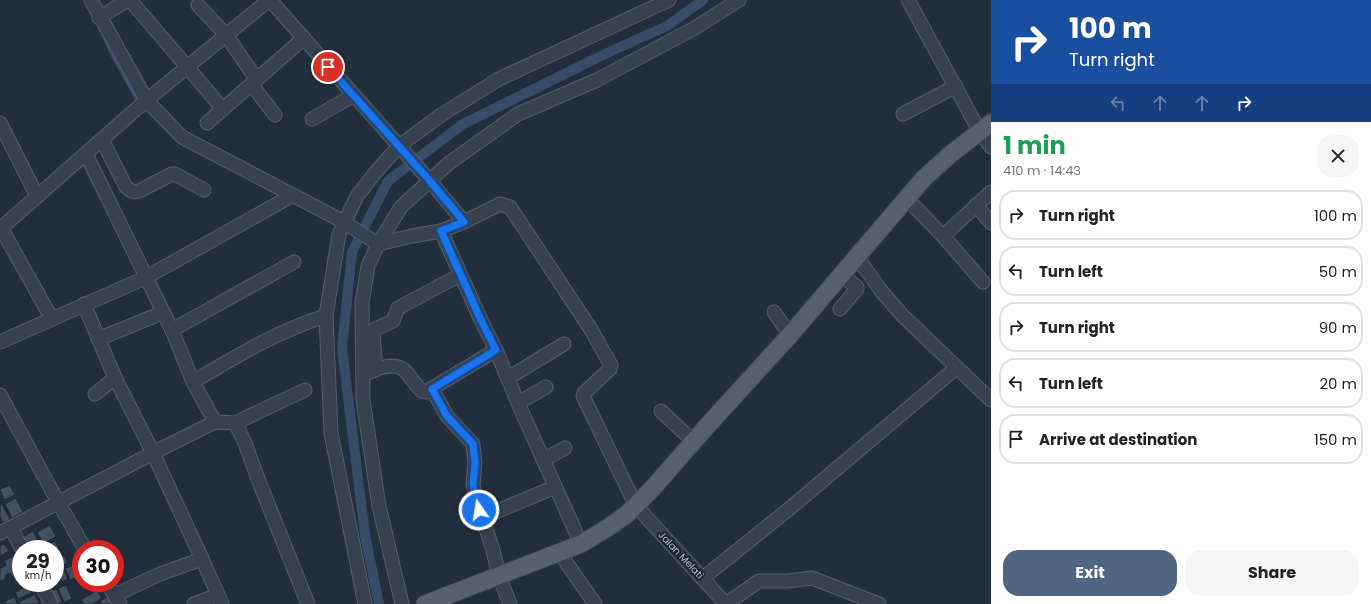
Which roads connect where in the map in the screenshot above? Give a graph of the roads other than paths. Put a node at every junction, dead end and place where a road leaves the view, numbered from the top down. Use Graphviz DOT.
graph roads {
  1 [pos="91,0"];
  2 [pos="129,0"];
  3 [pos="270,0"];
  4 [pos="669,0"];
  5 [pos="739,0"];
  6 [pos="908,0"];
  7 [pos="198,5"];
  8 [pos="100,18"];
  9 [pos="226,36"];
  10 [pos="304,38"];
  11 [pos="187,68"];
  12 [pos="254,82"];
  13 [pos="956,86"];
  14 [pos="354,96"];
  15 [pos="143,104"];
  16 [pos="223,109"];
  17 [pos="903,114"];
  18 [pos="275,116"];
  19 [pos="312,119"];
  20 [pos="0,123"];
  21 [pos="207,123"];
  22 [pos="985,127"];
  23 [pos="102,140"];
  24 [pos="991,147"];
  25 [pos="401,148"];
  26 [pos="86,154"];
  27 [pos="427,178"];
  28 [pos="204,190"];
  29 [pos="991,192"];
  30 [pos="293,195"];
  31 [pos="37,196"];
  32 [pos="907,199"];
  33 [pos="976,205"];
  34 [pos="464,222"];
  35 [pos="345,223"];
  36 [pos="991,223"];
  37 [pos="1,228"];
  38 [pos="441,231"];
  39 [pos="943,236"];
  40 [pos="377,244"];
  41 [pos="857,257"];
  42 [pos="294,262"];
  43 [pos="460,275"];
  44 [pos="841,275"];
  45 [pos="145,278"];
  46 [pos="983,282"];
  47 [pos="84,304"];
  48 [pos="840,309"];
  49 [pos="774,312"];
  50 [pos="162,313"];
  51 [pos="326,316"];
  52 [pos="52,319"];
  53 [pos="172,330"];
  54 [pos="790,335"];
  55 [pos="98,339"];
  56 [pos="0,342"];
  57 [pos="564,344"];
  58 [pos="496,350"];
  59 [pos="956,368"];
  60 [pos="376,370"];
  61 [pos="363,375"];
  62 [pos="116,378"];
  63 [pos="508,378"];
  64 [pos="193,382"];
  65 [pos="546,387"];
  66 [pos="432,389"];
  67 [pos="305,390"];
  68 [pos="95,394"];
  69 [pos="0,395"];
  70 [pos="991,400"];
  71 [pos="518,403"];
  72 [pos="661,411"];
  73 [pos="214,422"];
  74 [pos="235,423"];
  75 [pos="694,442"];
  76 [pos="565,448"];
  77 [pos="153,453"];
  78 [pos="543,460"];
  79 [pos="555,487"];
  80 [pos="58,502"];
  81 [pos="636,506"];
  82 [pos="482,518"];
  83 [pos="6,531"];
  84 [pos="14,540"];
  85 [pos="80,540"];
  86 [pos="581,544"];
  87 [pos="559,552"];
  88 [pos="202,559"];
  89 [pos="499,576"];
  90 [pos="703,578"];
  91 [pos="44,592"];
  92 [pos="118,599"];
  93 [pos="220,600"];
  94 [pos="50,604"];
  95 [pos="194,604"];
  96 [pos="308,604"];
  97 [pos="365,604"];
  98 [pos="402,604"];
  99 [pos="425,604"];
  100 [pos="510,604"];
  101 [pos="595,604"];
  102 [pos="726,604"];
  103 [pos="879,604"];
  1 -- 8 [label="street"];
  2 -- 8 [label="street"];
  2 -- 11 [label="street"];
  3 -- 9 [label="street"];
  3 -- 10 [label="street"];
  4 -- 25 [label="street"];
  5 -- 27 [label="street"];
  6 -- 13 [label="street"];
  7 -- 9 [label="street"];
  8 -- 15 [label="street"];
  9 -- 11 [label="street"];
  9 -- 12 [label="street"];
  10 -- 12 [label="street"];
  10 -- 14 [label="street"];
  11 -- 15 [label="street"];
  11 -- 16 [label="street"];
  12 -- 16 [label="street"];
  12 -- 18 [label="street"];
  13 -- 17 [label="street"];
  13 -- 22 [label="street"];
  14 -- 19 [label="street"];
  14 -- 25 [label="street"];
  15 -- 23 [label="street"];
  15 -- 30 [label="street"];
  16 -- 21 [label="street"];
  20 -- 31 [label="street"];
  22 -- 24 [label="street"];
  22 -- 32 [label="main road"];
  23 -- 26 [label="street"];
  23 -- 28 [label="street"];
  25 -- 27 [label="street"];
  25 -- 35 [label="street"];
  26 -- 31 [label="street"];
  26 -- 45 [label="street"];
  27 -- 34 [label="street"];
  27 -- 40 [label="street"];
  29 -- 33 [label="street"];
  30 -- 35 [label="street"];
  30 -- 45 [label="street"];
  31 -- 37 [label="street"];
  32 -- 39 [label="street"];
  32 -- 41 [label="main road"];
  33 -- 36 [label="street"];
  33 -- 39 [label="street"];
  34 -- 38 [label="street"];
  34 -- 81 [label="street, Jalan Melati"];
  35 -- 40 [label="street"];
  35 -- 51 [label="street"];
  37 -- 52 [label="street"];
  38 -- 40 [label="street"];
  38 -- 43 [label="street"];
  39 -- 46 [label="street"];
  40 -- 61 [label="street"];
  41 -- 44 [label="main road"];
  41 -- 59 [label="street"];
  42 -- 53 [label="street"];
  43 -- 58 [label="street"];
  43 -- 60 [label="street"];
  44 -- 48 [label="street"];
  44 -- 54 [label="main road"];
  45 -- 47 [label="street"];
  45 -- 50 [label="street"];
  47 -- 52 [label="street"];
  47 -- 55 [label="street"];
  49 -- 54 [label="street"];
  50 -- 53 [label="street"];
  50 -- 55 [label="street"];
  51 -- 64 [label="street"];
  51 -- 97 [label="street"];
  52 -- 56 [label="street"];
  53 -- 64 [label="street"];
  54 -- 75 [label="main road"];
  55 -- 62 [label="street"];
  57 -- 63 [label="street"];
  58 -- 63 [label="street"];
  58 -- 66 [label="street"];
  59 -- 70 [label="street"];
  59 -- 90 [label="street"];
  60 -- 61 [label="street"];
  60 -- 66 [label="street"];
  61 -- 98 [label="street"];
  62 -- 68 [label="street"];
  62 -- 77 [label="street"];
  63 -- 71 [label="street"];
  64 -- 73 [label="street"];
  65 -- 71 [label="street"];
  66 -- 82 [label="street"];
  67 -- 74 [label="street"];
  69 -- 80 [label="street"];
  71 -- 78 [label="street"];
  72 -- 75 [label="street"];
  73 -- 74 [label="street"];
  73 -- 77 [label="street"];
  74 -- 96 [label="street"];
  75 -- 81 [label="main road"];
  76 -- 78 [label="street"];
  77 -- 80 [label="street"];
  77 -- 88 [label="street"];
  78 -- 79 [label="street"];
  79 -- 82 [label="street"];
  79 -- 86 [label="street"];
  80 -- 83 [label="street"];
  80 -- 85 [label="street"];
  81 -- 86 [label="main road"];
  81 -- 90 [label="street, Jalan Melati"];
  82 -- 89 [label="street"];
  83 -- 84 [label="street"];
  86 -- 87 [label="main road"];
  87 -- 89 [label="main road"];
  87 -- 101 [label="street"];
  88 -- 92 [label="street"];
  88 -- 93 [label="street"];
  89 -- 99 [label="main road"];
  89 -- 100 [label="street"];
  90 -- 102 [label="street, Jalan Melati"];
  91 -- 94 [label="street"];
  93 -- 95 [label="street"];
  102 -- 103 [label="street"];
}
